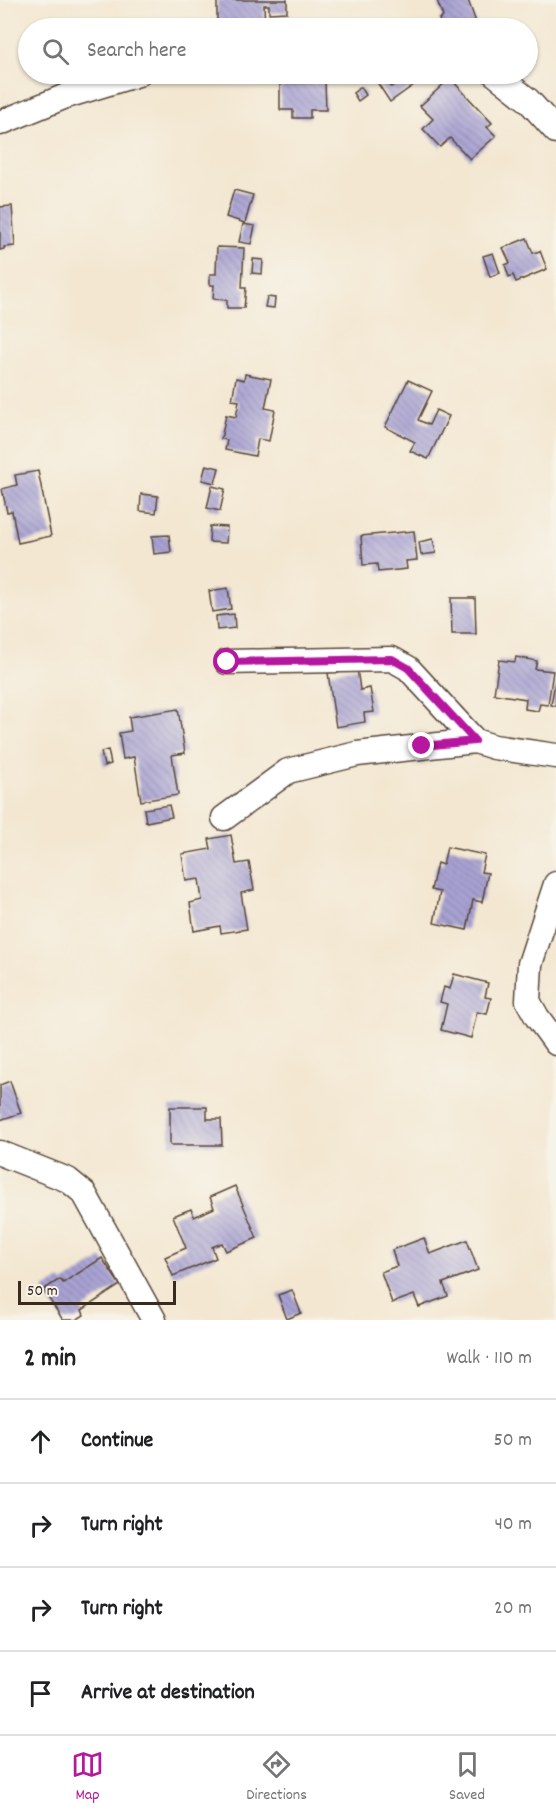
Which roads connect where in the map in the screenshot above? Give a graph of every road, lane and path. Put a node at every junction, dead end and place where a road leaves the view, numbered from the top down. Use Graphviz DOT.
graph roads {
  1 [pos="105,84"];
  2 [pos="508,84"];
  3 [pos="0,123"];
  4 [pos="556,131"];
  5 [pos="227,662"];
  6 [pos="475,741"];
  7 [pos="556,756"];
  8 [pos="224,819"];
  9 [pos="556,884"];
  10 [pos="556,1043"];
  11 [pos="0,1153"];
  12 [pos="154,1320"];
  1 -- 3 [label="street"];
  2 -- 4 [label="street"];
  5 -- 6 [label="street"];
  6 -- 7 [label="street"];
  6 -- 8 [label="street"];
  9 -- 10 [label="street"];
  11 -- 12 [label="street"];
}
